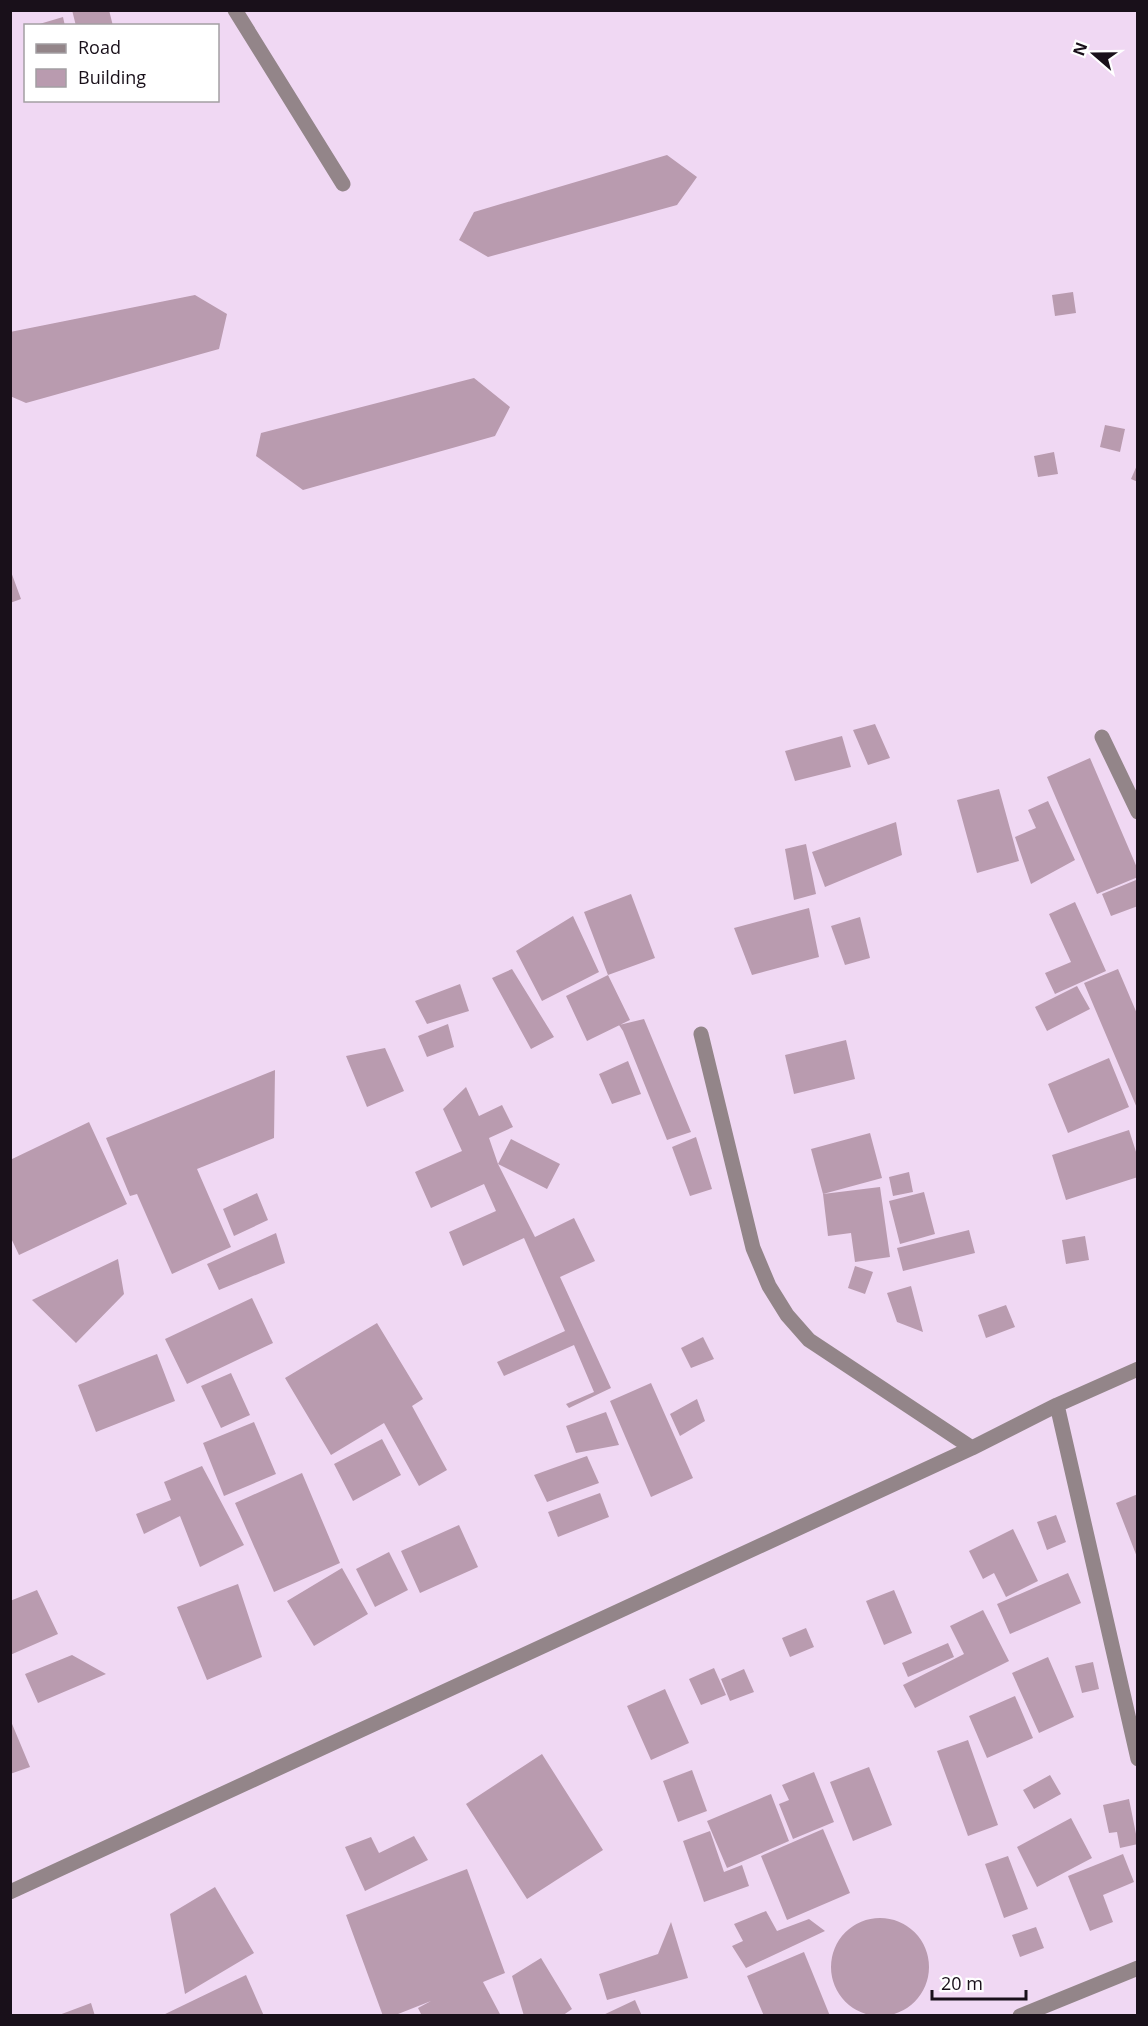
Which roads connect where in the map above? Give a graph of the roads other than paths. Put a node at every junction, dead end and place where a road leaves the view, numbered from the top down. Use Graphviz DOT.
graph roads {
  1 [pos="235,10"];
  2 [pos="343,184"];
  3 [pos="1102,738"];
  4 [pos="1137,812"];
  5 [pos="701,1034"];
  6 [pos="1137,1369"];
  7 [pos="1057,1405"];
  8 [pos="972,1448"];
  9 [pos="1137,1759"];
  10 [pos="10,1892"];
  11 [pos="1137,1968"];
  12 [pos="1020,2016"];
  1 -- 2 [label="street"];
  3 -- 4 [label="street"];
  5 -- 8 [label="street"];
  6 -- 7 [label="street"];
  7 -- 8 [label="street"];
  7 -- 9 [label="street"];
  8 -- 10 [label="street"];
  11 -- 12 [label="street"];
}
